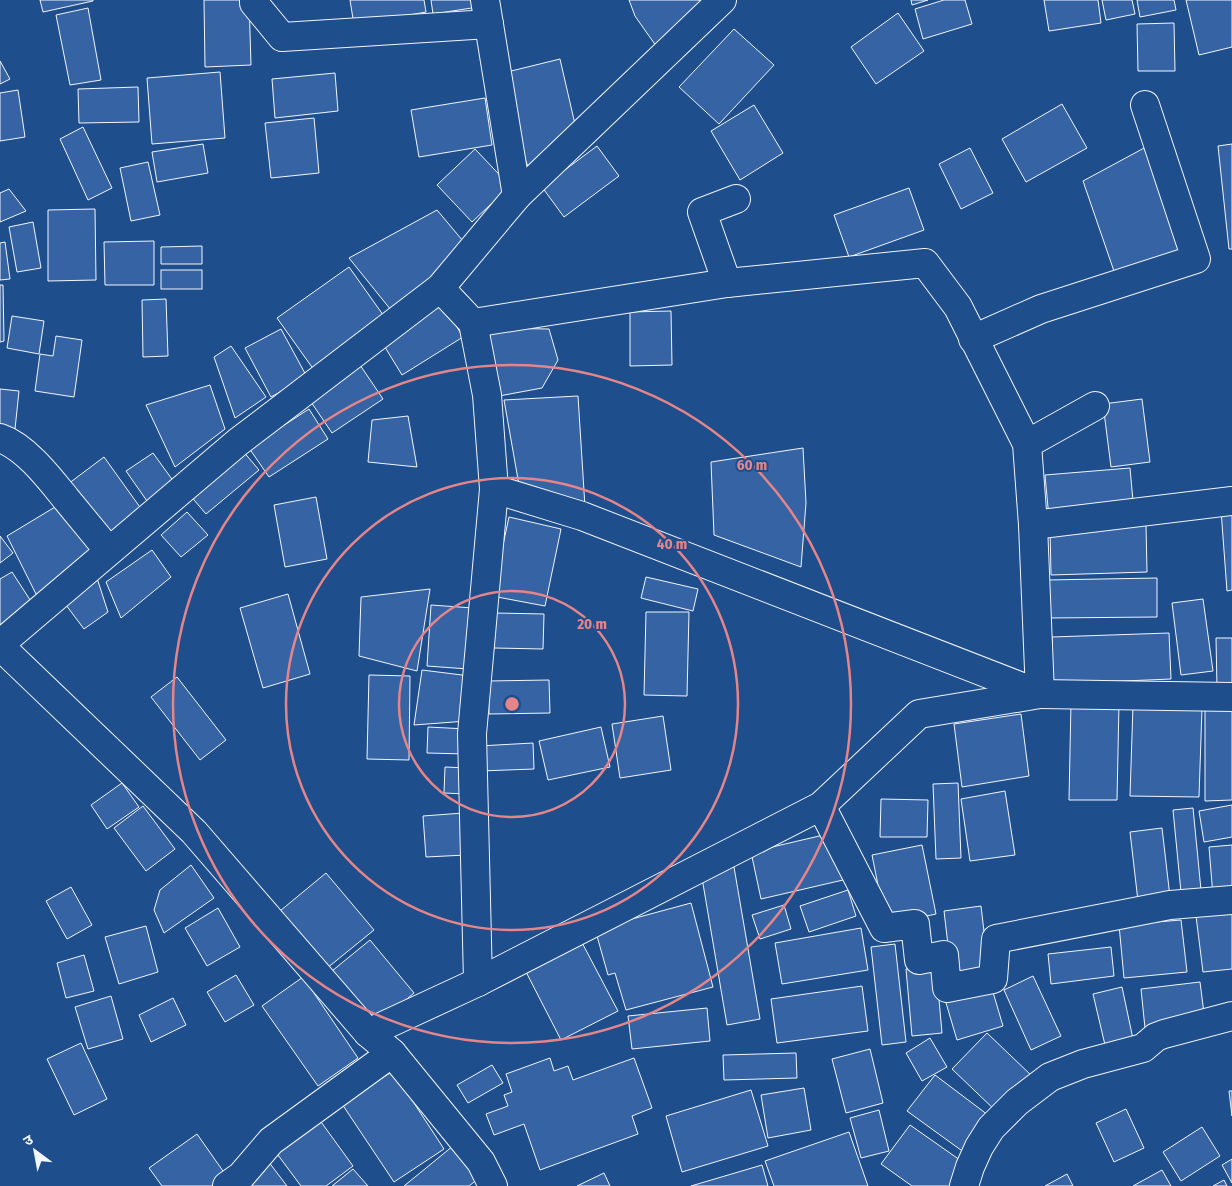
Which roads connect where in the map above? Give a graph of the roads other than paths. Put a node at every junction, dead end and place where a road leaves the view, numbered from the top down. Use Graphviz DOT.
graph roads {
  1 [pos="254,0"];
  2 [pos="722,0"];
  3 [pos="487,12"];
  4 [pos="1145,105"];
  5 [pos="517,196"];
  6 [pos="736,199"];
  7 [pos="727,283"];
  8 [pos="440,288"];
  9 [pos="473,323"];
  10 [pos="973,339"];
  11 [pos="1095,406"];
  12 [pos="0,438"];
  13 [pos="1027,444"];
  14 [pos="494,489"];
  15 [pos="1232,501"];
  16 [pos="1033,525"];
  17 [pos="109,551"];
  18 [pos="0,645"];
  19 [pos="1040,694"];
  20 [pos="1232,697"];
  21 [pos="821,806"];
  22 [pos="1232,900"];
  23 [pos="478,982"];
  24 [pos="1232,1016"];
  25 [pos="368,1033"];
  26 [pos="392,1054"];
  27 [pos="226,1186"];
  28 [pos="493,1186"];
  29 [pos="964,1186"];
  1 -- 3 [label="street"];
  2 -- 5 [label="street"];
  3 -- 5 [label="street"];
  4 -- 10 [label="street"];
  5 -- 8 [label="street"];
  6 -- 7 [label="street"];
  7 -- 9 [label="street"];
  7 -- 10 [label="street"];
  8 -- 9 [label="street"];
  8 -- 17 [label="street"];
  9 -- 14 [label="street"];
  10 -- 13 [label="street"];
  11 -- 13 [label="street"];
  12 -- 17 [label="street"];
  13 -- 16 [label="street"];
  14 -- 19 [label="street"];
  14 -- 23 [label="street"];
  15 -- 16 [label="street"];
  16 -- 19 [label="street"];
  17 -- 18 [label="street"];
  18 -- 25 [label="street"];
  19 -- 20 [label="street"];
  19 -- 21 [label="street"];
  21 -- 22 [label="street"];
  21 -- 23 [label="street"];
  23 -- 25 [label="street"];
  24 -- 29 [label="street"];
  25 -- 26 [label="street"];
  26 -- 27 [label="street"];
  26 -- 28 [label="street"];
}
